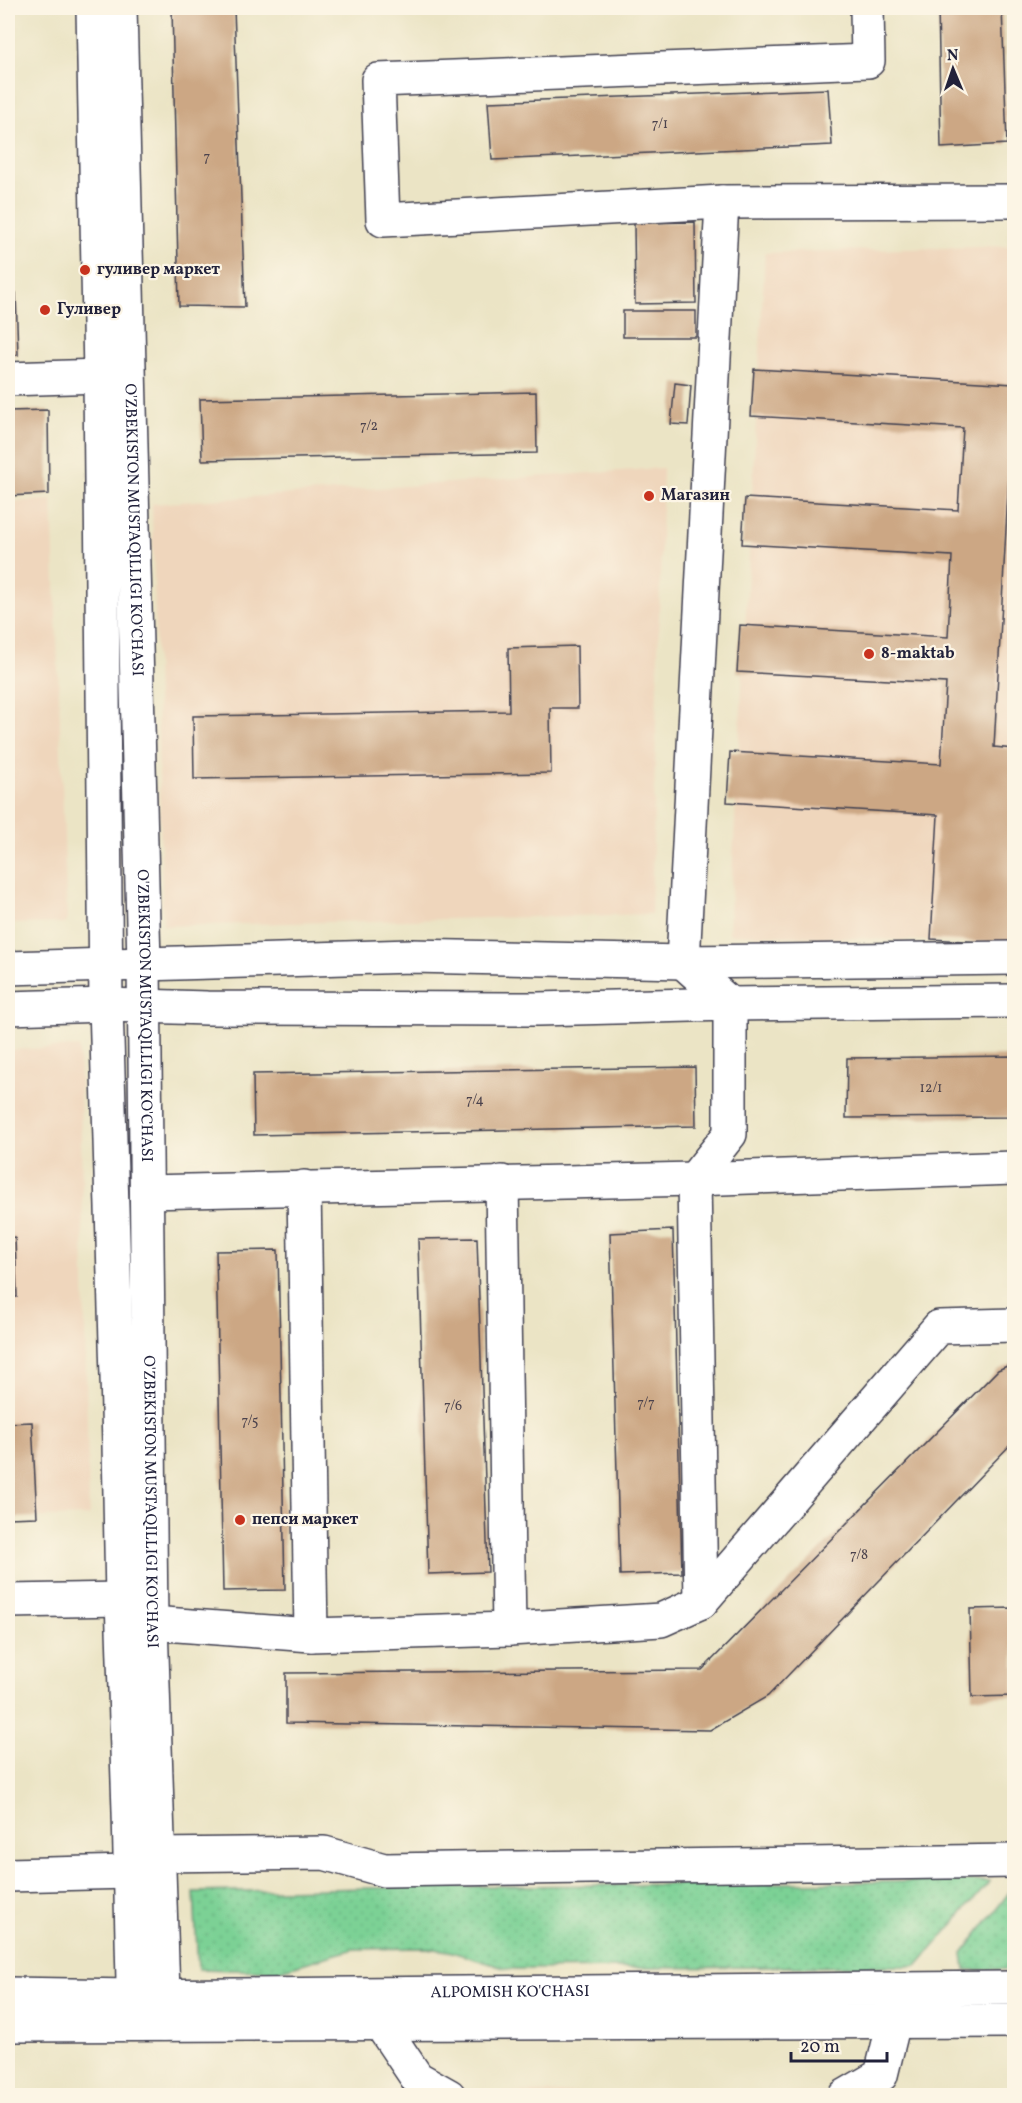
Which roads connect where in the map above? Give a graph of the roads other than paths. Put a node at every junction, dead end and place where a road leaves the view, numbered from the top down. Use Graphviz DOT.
graph roads {
  1 [pos="93,8"];
  2 [pos="120,8"];
  3 [pos="867,8"];
  4 [pos="1014,201"];
  5 [pos="722,202"];
  6 [pos="100,376"];
  7 [pos="8,379"];
  8 [pos="1014,958"];
  9 [pos="682,962"];
  10 [pos="106,964"];
  11 [pos="144,964"];
  12 [pos="8,968"];
  13 [pos="1014,1001"];
  14 [pos="730,1004"];
  15 [pos="106,1005"];
  16 [pos="145,1005"];
  17 [pos="8,1008"];
  18 [pos="1014,1168"];
  19 [pos="694,1179"];
  20 [pos="502,1182"];
  21 [pos="304,1187"];
  22 [pos="147,1192"];
  23 [pos="1014,1325"];
  24 [pos="122,1599"];
  25 [pos="8,1601"];
  26 [pos="701,1602"];
  27 [pos="151,1623"];
  28 [pos="509,1629"];
  29 [pos="311,1635"];
  30 [pos="158,1855"];
  31 [pos="1014,1861"];
  32 [pos="130,1872"];
  33 [pos="8,1875"];
  34 [pos="1014,1988"];
  35 [pos="8,1994"];
  36 [pos="148,2010"];
  37 [pos="1014,2021"];
  38 [pos="894,2022"];
  39 [pos="380,2023"];
  40 [pos="8,2025"];
  41 [pos="449,2096"];
  42 [pos="845,2096"];
  1 -- 6 [label="street, O'ZBEKISTON MUSTAQILLIGI KO'CHASI"];
  2 -- 11 [label="street, O'ZBEKISTON MUSTAQILLIGI KO'CHASI"];
  3 -- 5 [label="street"];
  4 -- 5 [label="street"];
  5 -- 9 [label="street"];
  6 -- 7 [label="street"];
  6 -- 10 [label="street, O'ZBEKISTON MUSTAQILLIGI KO'CHASI"];
  8 -- 9 [label="street"];
  9 -- 11 [label="street"];
  9 -- 14 [label="street"];
  10 -- 11 [label="street"];
  10 -- 12 [label="street"];
  10 -- 15 [label="street, O'ZBEKISTON MUSTAQILLIGI KO'CHASI"];
  11 -- 16 [label="street, O'ZBEKISTON MUSTAQILLIGI KO'CHASI"];
  13 -- 14 [label="street"];
  14 -- 16 [label="street"];
  14 -- 19 [label="street"];
  15 -- 16 [label="street"];
  15 -- 17 [label="street"];
  15 -- 24 [label="street, O'ZBEKISTON MUSTAQILLIGI KO'CHASI"];
  16 -- 22 [label="street, O'ZBEKISTON MUSTAQILLIGI KO'CHASI"];
  18 -- 19 [label="street"];
  19 -- 20 [label="street"];
  19 -- 26 [label="street"];
  20 -- 21 [label="street"];
  20 -- 28 [label="street"];
  21 -- 22 [label="street"];
  21 -- 29 [label="street"];
  22 -- 27 [label="street, O'ZBEKISTON MUSTAQILLIGI KO'CHASI"];
  23 -- 26 [label="street"];
  24 -- 25 [label="street"];
  24 -- 32 [label="street, O'ZBEKISTON MUSTAQILLIGI KO'CHASI"];
  26 -- 28 [label="street"];
  27 -- 29 [label="street"];
  27 -- 30 [label="street, O'ZBEKISTON MUSTAQILLIGI KO'CHASI"];
  28 -- 29 [label="street"];
  30 -- 31 [label="street"];
  30 -- 36 [label="street, O'ZBEKISTON MUSTAQILLIGI KO'CHASI"];
  32 -- 33 [label="street"];
  32 -- 36 [label="street, O'ZBEKISTON MUSTAQILLIGI KO'CHASI"];
  34 -- 36 [label="street, ALPOMISH KO'CHASI"];
  35 -- 36 [label="street, ALPOMISH KO'CHASI"];
  36 -- 39 [label="street, ALPOMISH KO'CHASI"];
  36 -- 40 [label="street, ALPOMISH KO'CHASI"];
  37 -- 38 [label="street, ALPOMISH KO'CHASI"];
  38 -- 39 [label="street, ALPOMISH KO'CHASI"];
  38 -- 42 [label="street"];
  39 -- 41 [label="street"];
}
